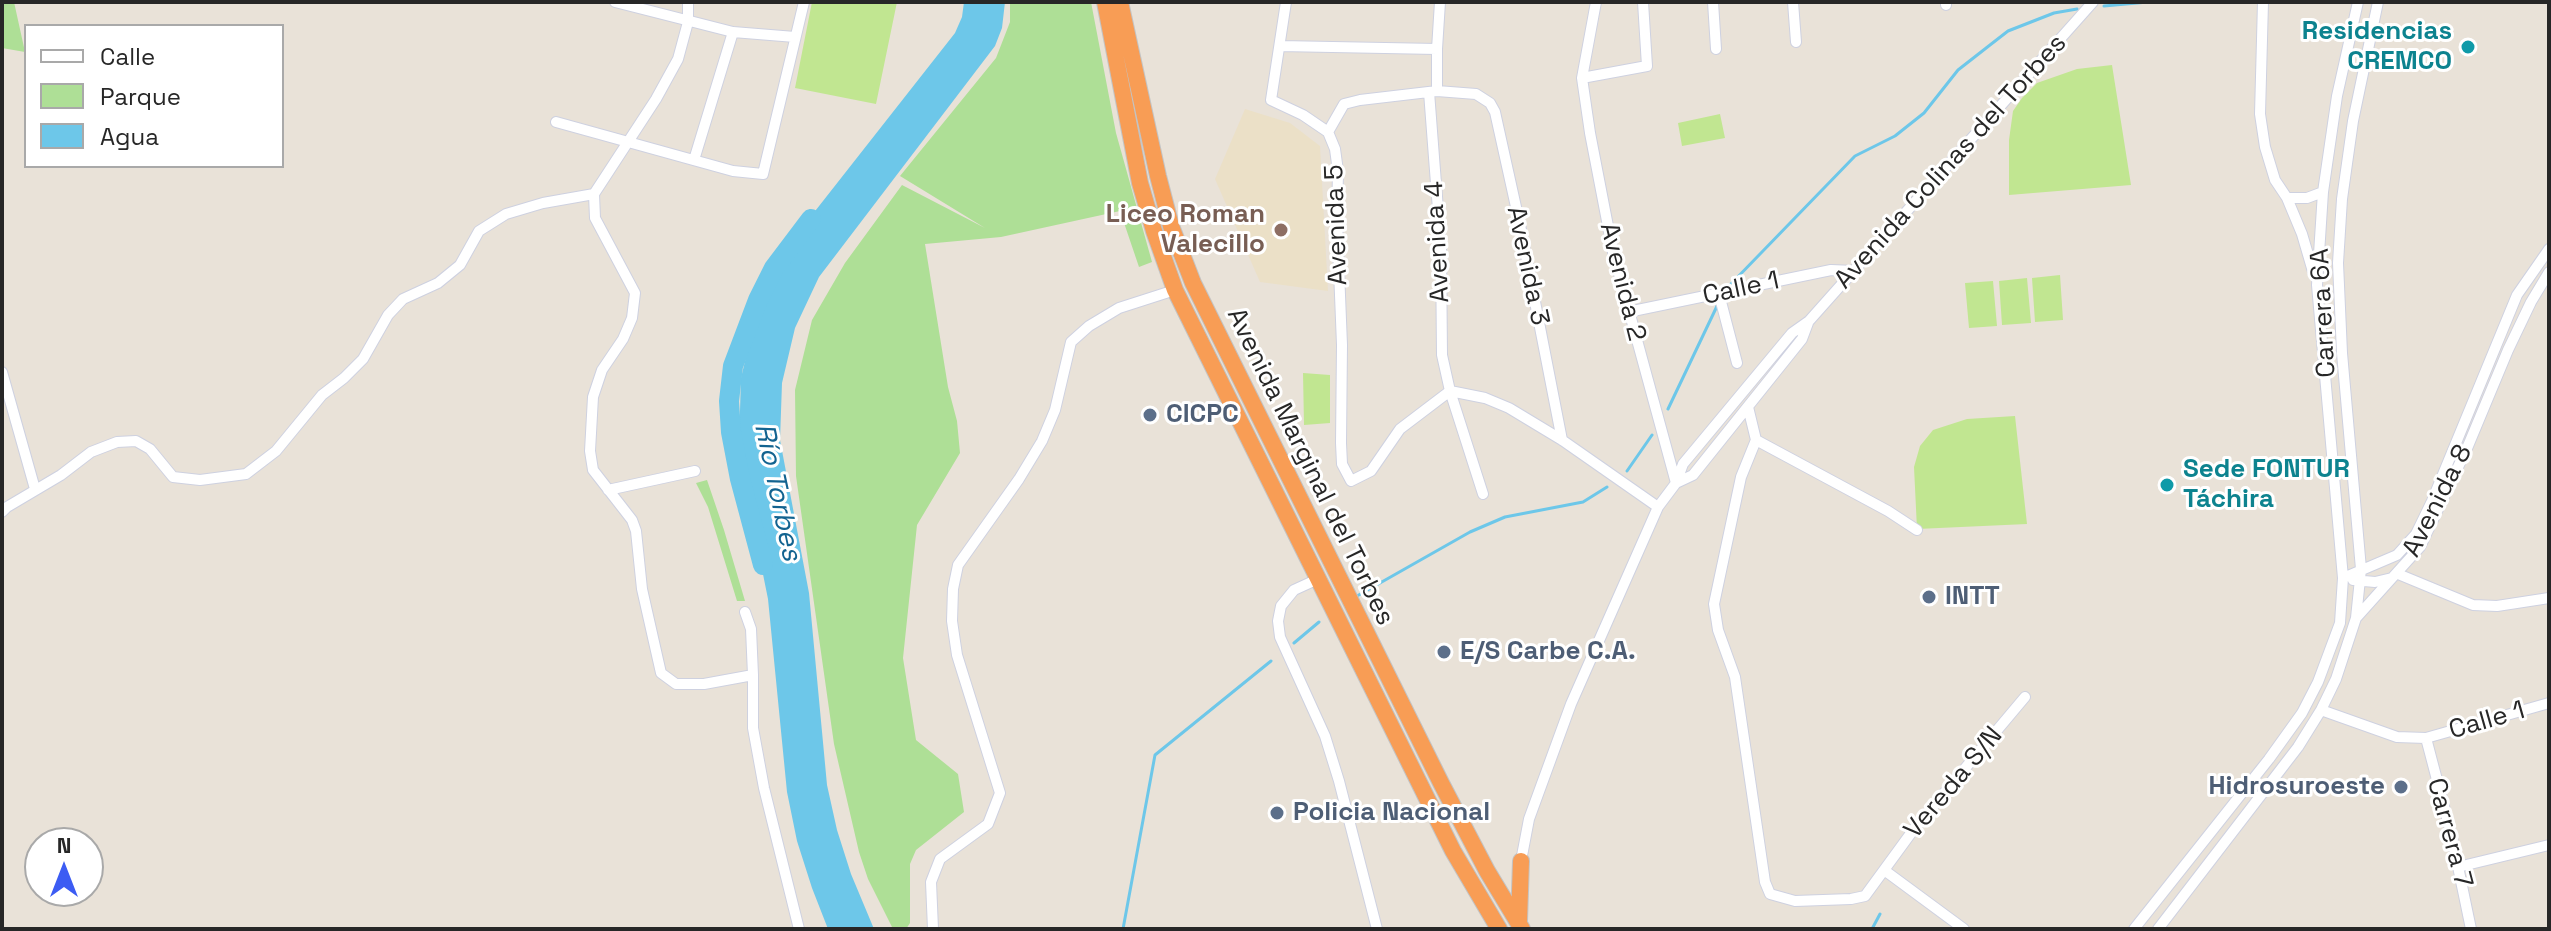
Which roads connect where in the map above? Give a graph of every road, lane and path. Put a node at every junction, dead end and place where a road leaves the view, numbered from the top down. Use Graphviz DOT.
graph roads {
  1 [pos="615,2"];
  2 [pos="688,2"];
  3 [pos="804,2"];
  4 [pos="1105,2"];
  5 [pos="1120,2"];
  6 [pos="1286,2"];
  7 [pos="1440,2"];
  8 [pos="1596,2"];
  9 [pos="1643,2"];
  10 [pos="1713,2"];
  11 [pos="1793,2"];
  12 [pos="2093,2"];
  13 [pos="2263,2"];
  14 [pos="2358,2"];
  15 [pos="2378,2"];
  16 [pos="688,22"];
  17 [pos="733,32"];
  18 [pos="795,37"];
  19 [pos="1796,42"];
  20 [pos="1280,46"];
  21 [pos="1437,49"];
  22 [pos="1716,49"];
  23 [pos="1582,78"];
  24 [pos="1433,92"];
  25 [pos="556,122"];
  26 [pos="1328,132"];
  27 [pos="627,143"];
  28 [pos="694,160"];
  29 [pos="2323,192"];
  30 [pos="594,194"];
  31 [pos="2287,198"];
  32 [pos="2549,249"];
  33 [pos="1854,271"];
  34 [pos="2549,272"];
  35 [pos="2317,285"];
  36 [pos="1175,290"];
  37 [pos="1719,294"];
  38 [pos="1628,312"];
  39 [pos="1809,321"];
  40 [pos="1737,363"];
  41 [pos="2,372"];
  42 [pos="1450,391"];
  43 [pos="1748,407"];
  44 [pos="1562,440"];
  45 [pos="1756,440"];
  46 [pos="695,471"];
  47 [pos="1676,483"];
  48 [pos="35,489"];
  49 [pos="608,490"];
  50 [pos="1483,494"];
  51 [pos="1658,507"];
  52 [pos="2,512"];
  53 [pos="1917,530"];
  54 [pos="2361,569"];
  55 [pos="1334,571"];
  56 [pos="2395,576"];
  57 [pos="2343,578"];
  58 [pos="1318,579"];
  59 [pos="2360,582"];
  60 [pos="2549,598"];
  61 [pos="745,612"];
  62 [pos="2356,618"];
  63 [pos="753,675"];
  64 [pos="2025,697"];
  65 [pos="2549,703"];
  66 [pos="2321,710"];
  67 [pos="2426,738"];
  68 [pos="2549,845"];
  69 [pos="1521,861"];
  70 [pos="2458,867"];
  71 [pos="1884,870"];
  72 [pos="1487,871"];
  73 [pos="1520,926"];
  74 [pos="799,929"];
  75 [pos="933,929"];
  76 [pos="1377,929"];
  77 [pos="1499,929"];
  78 [pos="1964,929"];
  79 [pos="2134,929"];
  80 [pos="2158,929"];
  81 [pos="2471,929"];
  1 -- 16 [label="street"];
  2 -- 16 [label="street"];
  3 -- 18 [label="street"];
  4 -- 36 [label="highway, Avenida Marginal del Torbes"];
  5 -- 55 [label="highway, Avenida Marginal del Torbes"];
  6 -- 20 [label="street, Avenida 5"];
  7 -- 21 [label="street, Avenida 4"];
  8 -- 23 [label="street, Avenida 2"];
  9 -- 23 [label="street"];
  10 -- 22 [label="street"];
  11 -- 19 [label="street"];
  12 -- 33 [label="street, Avenida Colinas del Torbes"];
  13 -- 31 [label="street"];
  14 -- 29 [label="street, Carrera 6A"];
  15 -- 54 [label="street, Carrera 6A"];
  16 -- 17 [label="street"];
  16 -- 27 [label="street"];
  17 -- 18 [label="street"];
  17 -- 28 [label="street"];
  18 -- 28 [label="street"];
  20 -- 21 [label="street"];
  20 -- 26 [label="street, Avenida 5"];
  21 -- 24 [label="street, Avenida 4"];
  23 -- 38 [label="street, Avenida 2"];
  24 -- 26 [label="street"];
  24 -- 42 [label="street, Avenida 4"];
  24 -- 44 [label="street, Avenida 3"];
  25 -- 27 [label="street"];
  26 -- 42 [label="street, Avenida 5"];
  27 -- 28 [label="street"];
  27 -- 30 [label="street"];
  29 -- 31 [label="street"];
  29 -- 35 [label="street, Carrera 6A"];
  30 -- 48 [label="street"];
  30 -- 49 [label="street"];
  31 -- 35 [label="street"];
  32 -- 54 [label="street, Avenida 8"];
  33 -- 37 [label="street, Calle 1"];
  33 -- 39 [label="street, Avenida Colinas del Torbes"];
  34 -- 56 [label="street, Avenida 8"];
  35 -- 57 [label="street, Carrera 6A"];
  36 -- 58 [label="highway, Avenida Marginal del Torbes"];
  36 -- 75 [label="street"];
  37 -- 38 [label="street, Calle 1"];
  37 -- 40 [label="street"];
  38 -- 47 [label="street, Avenida 2"];
  39 -- 43 [label="street, Avenida Colinas del Torbes"];
  39 -- 47 [label="street, Avenida Colinas del Torbes"];
  41 -- 48 [label="street"];
  42 -- 44 [label="street"];
  42 -- 50 [label="street, Avenida 4"];
  43 -- 45 [label="street"];
  43 -- 47 [label="street, Avenida Colinas del Torbes"];
  44 -- 51 [label="street"];
  45 -- 53 [label="street"];
  45 -- 71 [label="street, Vereda S/N"];
  46 -- 49 [label="street"];
  47 -- 51 [label="street, Avenida Colinas del Torbes"];
  48 -- 52 [label="street"];
  49 -- 63 [label="street"];
  51 -- 69 [label="street, Avenida Colinas del Torbes"];
  54 -- 57 [label="street, Avenida 8"];
  54 -- 59 [label="street, Carrera 6A"];
  55 -- 58 [label="highway"];
  55 -- 72 [label="highway, Avenida Marginal del Torbes"];
  56 -- 59 [label="street, Avenida 8"];
  56 -- 60 [label="street"];
  56 -- 62 [label="street"];
  57 -- 59 [label="street, Avenida 8"];
  57 -- 79 [label="street, Carrera 6A"];
  58 -- 76 [label="street"];
  58 -- 77 [label="highway, Avenida Marginal del Torbes"];
  59 -- 62 [label="street, Carrera 6A"];
  61 -- 63 [label="street"];
  62 -- 66 [label="street"];
  63 -- 74 [label="street"];
  64 -- 71 [label="street, Vereda S/N"];
  65 -- 67 [label="street, Calle 1"];
  66 -- 67 [label="street"];
  66 -- 80 [label="street"];
  67 -- 70 [label="street, Carrera 7"];
  68 -- 70 [label="street"];
  69 -- 72 [label="highway"];
  69 -- 73 [label="highway"];
  70 -- 81 [label="street, Carrera 7"];
  71 -- 78 [label="street"];
  72 -- 73 [label="highway, Avenida Marginal del Torbes"];
}
